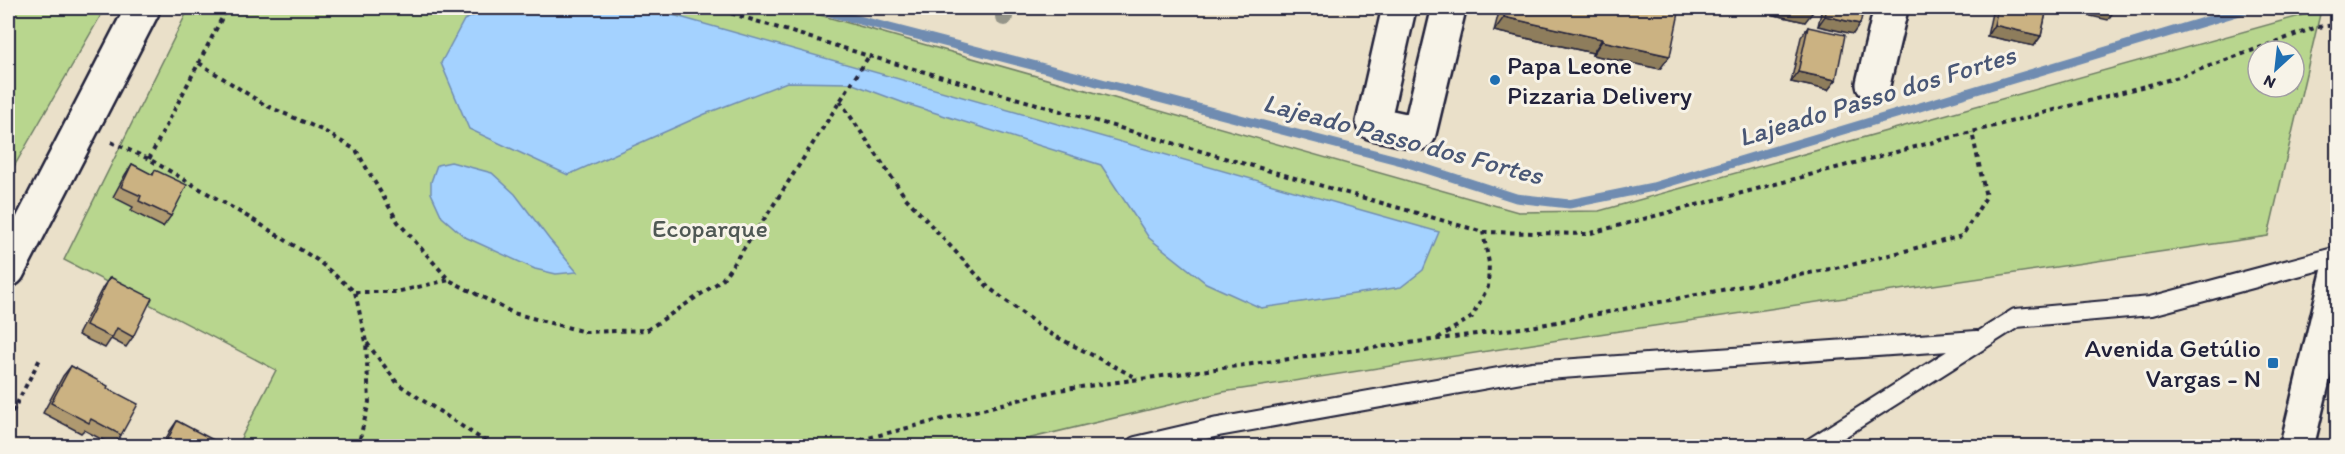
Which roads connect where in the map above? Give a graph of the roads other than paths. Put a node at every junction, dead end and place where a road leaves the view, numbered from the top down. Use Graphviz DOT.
graph roads {
  1 [pos="143,8"];
  2 [pos="1399,8"];
  3 [pos="1449,8"];
  4 [pos="1891,8"];
  5 [pos="1873,84"];
  6 [pos="2337,256"];
  7 [pos="8,270"];
  8 [pos="2337,274"];
  9 [pos="1977,340"];
  10 [pos="2303,445"];
  11 [pos="1136,447"];
  12 [pos="1814,447"];
  1 -- 7 [label="street"];
  2 -- 3 [label="street"];
  4 -- 5 [label="street"];
  6 -- 9 [label="lane"];
  8 -- 10 [label="street"];
  9 -- 11 [label="lane"];
  9 -- 12 [label="lane"];
}
